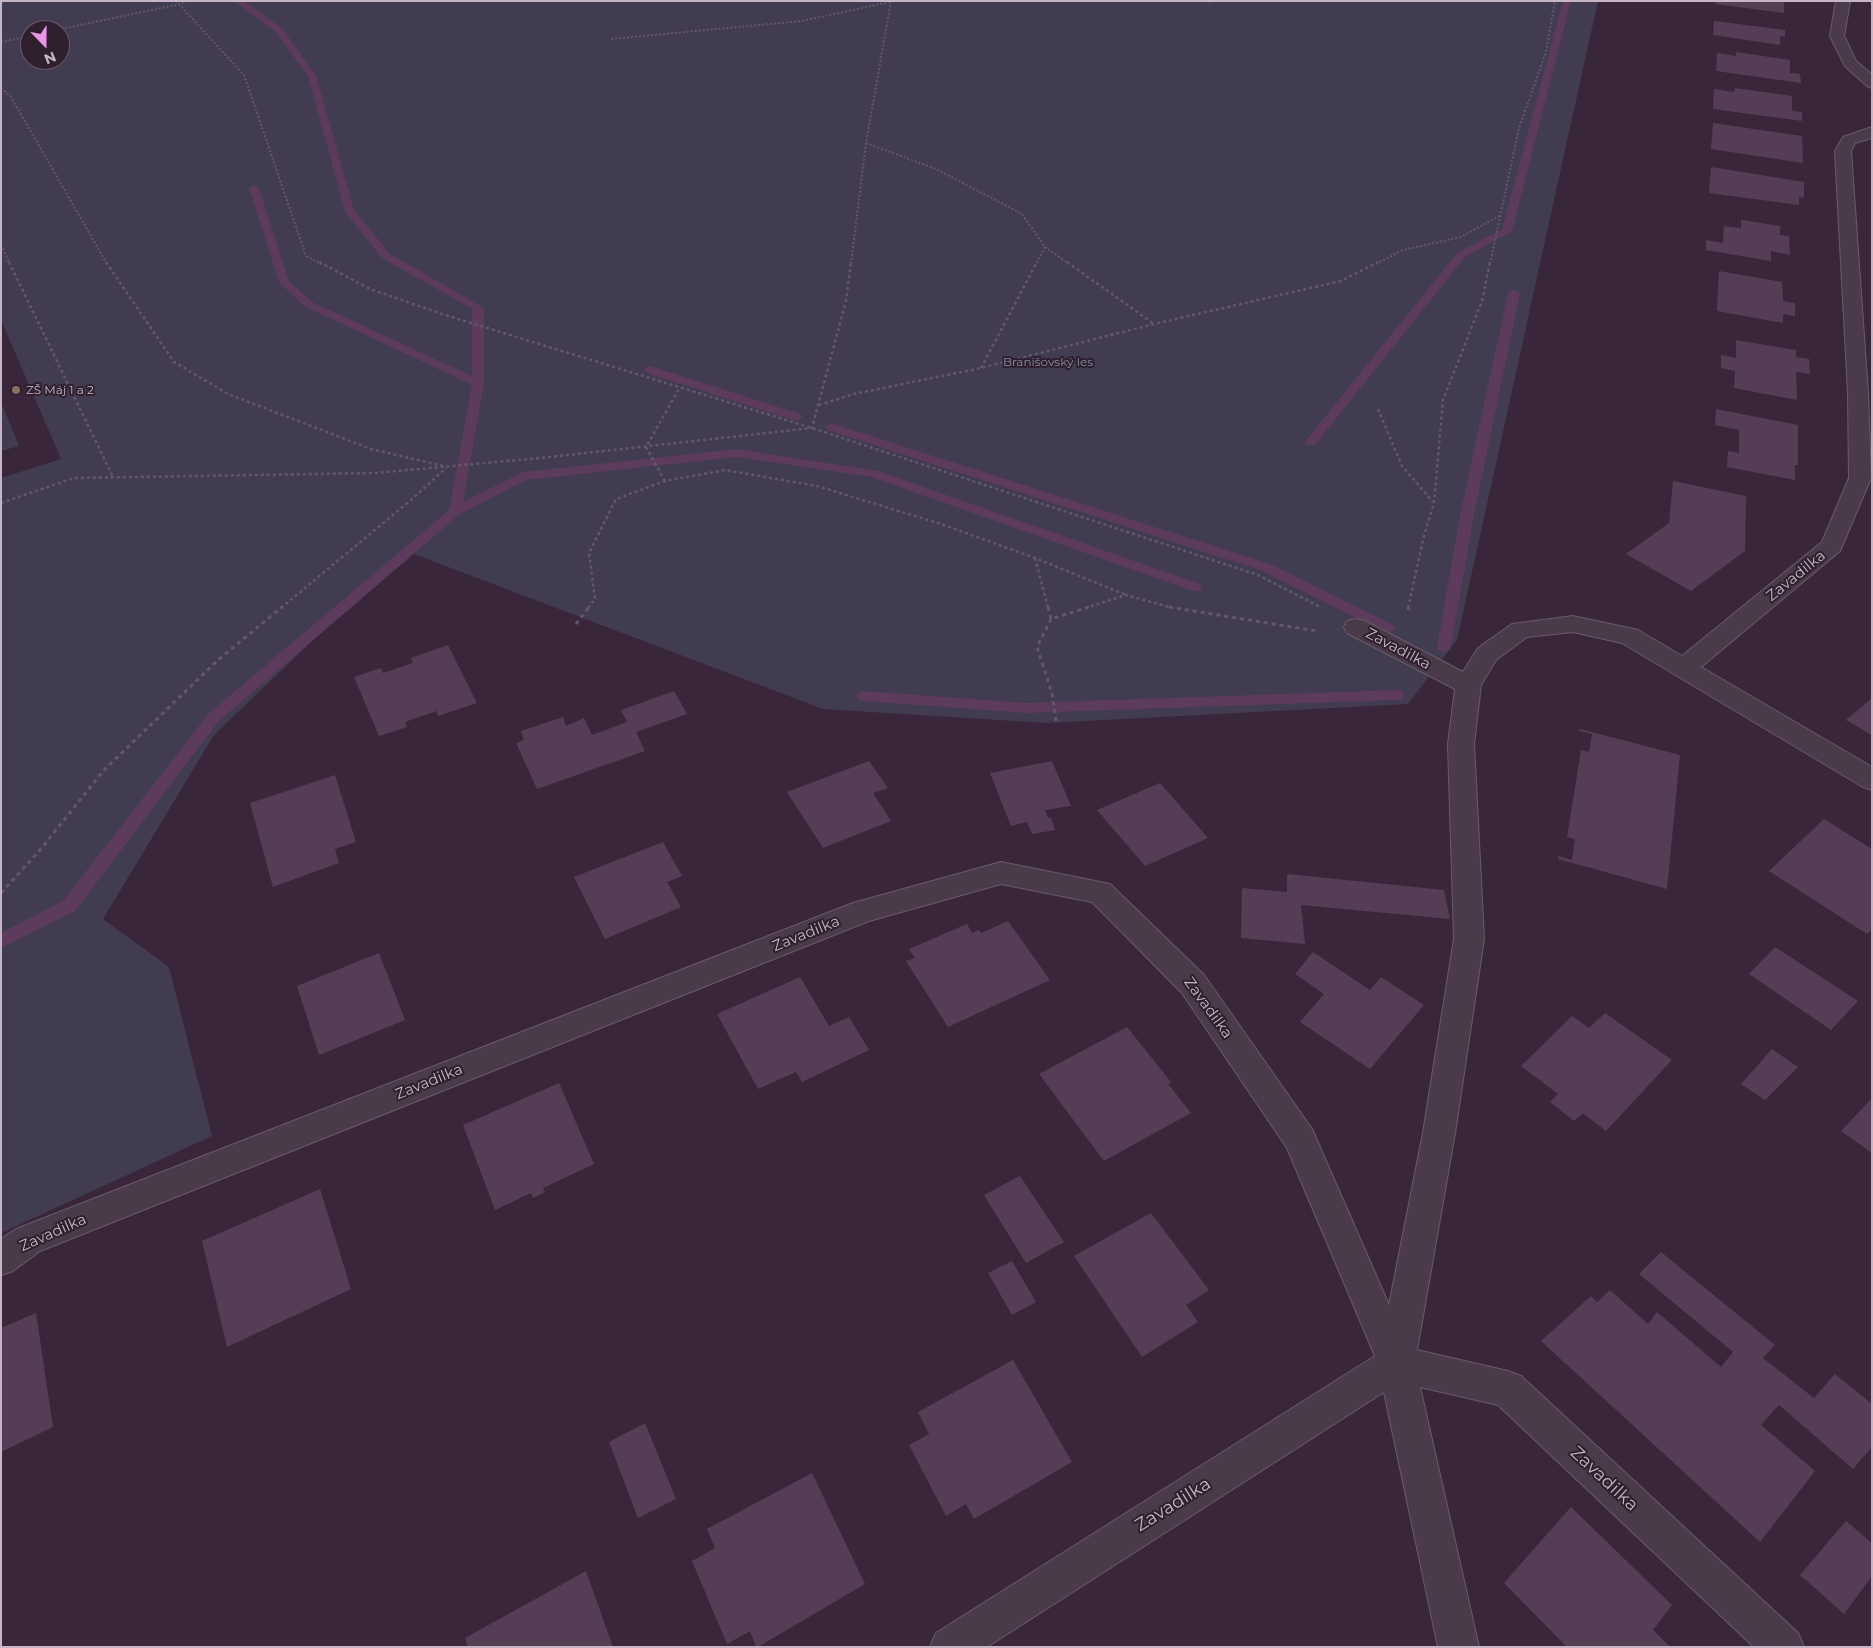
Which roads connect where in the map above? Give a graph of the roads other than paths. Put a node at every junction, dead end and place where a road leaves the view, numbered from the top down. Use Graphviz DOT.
graph roads {
  1 [pos="1843,1"];
  2 [pos="1872,83"];
  3 [pos="1872,132"];
  4 [pos="1865,394"];
  5 [pos="1356,627"];
  6 [pos="1684,668"];
  7 [pos="1468,685"];
  8 [pos="1872,780"];
  9 [pos="1,1259"];
  10 [pos="1396,1363"];
  11 [pos="950,1647"];
  12 [pos="1459,1647"];
  13 [pos="1784,1647"];
  1 -- 2 [label="street"];
  3 -- 4 [label="street, Zavadilka"];
  4 -- 6 [label="street, Zavadilka"];
  5 -- 7 [label="street, Zavadilka"];
  6 -- 7 [label="street, Zavadilka"];
  6 -- 8 [label="street, Zavadilka"];
  7 -- 10 [label="street, Zavadilka"];
  9 -- 10 [label="street, Zavadilka"];
  10 -- 11 [label="street, Zavadilka"];
  10 -- 12 [label="street, Zavadilka"];
  10 -- 13 [label="street, Zavadilka"];
}
